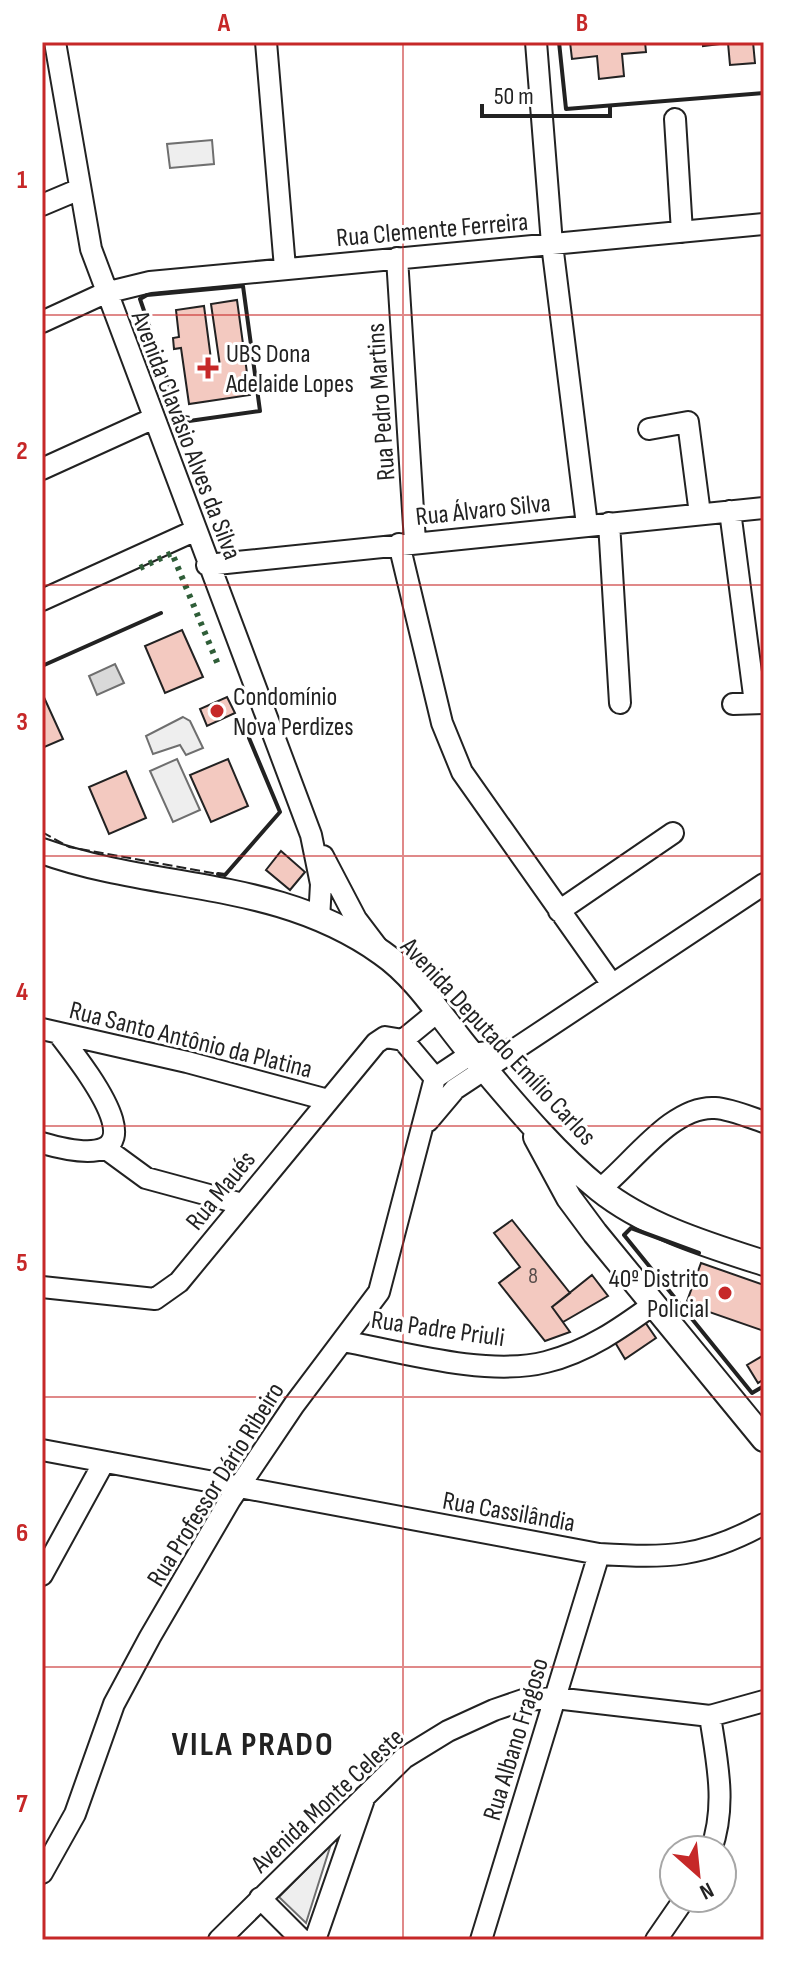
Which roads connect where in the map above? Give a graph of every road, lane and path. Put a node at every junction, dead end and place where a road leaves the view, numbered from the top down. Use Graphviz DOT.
graph roads {
  1 [pos="266,42"];
  2 [pos="536,42"];
  3 [pos="52,55"];
  4 [pos="675,119"];
  5 [pos="80,189"];
  6 [pos="42,205"];
  7 [pos="764,224"];
  8 [pos="682,232"];
  9 [pos="552,244"];
  10 [pos="397,258"];
  11 [pos="285,268"];
  12 [pos="105,293"];
  13 [pos="42,322"];
  14 [pos="152,419"];
  15 [pos="649,429"];
  16 [pos="42,469"];
  17 [pos="764,508"];
  18 [pos="730,511"];
  19 [pos="700,514"];
  20 [pos="609,523"];
  21 [pos="587,525"];
  22 [pos="194,531"];
  23 [pos="407,543"];
  24 [pos="207,565"];
  25 [pos="42,600"];
  26 [pos="620,703"];
  27 [pos="759,703"];
  28 [pos="733,704"];
  29 [pos="673,833"];
  30 [pos="311,835"];
  31 [pos="42,851"];
  32 [pos="764,884"];
  33 [pos="559,911"];
  34 [pos="319,919"];
  35 [pos="382,953"];
  36 [pos="611,983"];
  37 [pos="436,1013"];
  38 [pos="50,1031"];
  39 [pos="403,1040"];
  40 [pos="478,1062"];
  41 [pos="435,1078"];
  42 [pos="328,1100"];
  43 [pos="523,1113"];
  44 [pos="764,1122"];
  45 [pos="425,1125"];
  46 [pos="42,1143"];
  47 [pos="105,1148"];
  48 [pos="600,1189"];
  49 [pos="242,1204"];
  50 [pos="638,1212"];
  51 [pos="607,1248"];
  52 [pos="764,1263"];
  53 [pos="42,1287"];
  54 [pos="654,1304"];
  55 [pos="343,1341"];
  56 [pos="764,1439"];
  57 [pos="42,1450"];
  58 [pos="104,1462"];
  59 [pos="241,1487"];
  60 [pos="764,1524"];
  61 [pos="599,1554"];
  62 [pos="42,1575"];
  63 [pos="555,1698"];
  64 [pos="764,1701"];
  65 [pos="710,1716"];
  66 [pos="366,1792"];
  67 [pos="716,1834"];
  68 [pos="42,1873"];
  69 [pos="260,1898"];
  70 [pos="674,1914"];
  71 [pos="219,1940"];
  72 [pos="302,1940"];
  73 [pos="315,1940"];
  74 [pos="481,1940"];
  75 [pos="656,1940"];
  1 -- 11 [label="street"];
  2 -- 9 [label="street"];
  3 -- 5 [label="street, Avenida Clavásio Alves da Silva"];
  4 -- 8 [label="street"];
  5 -- 6 [label="street"];
  5 -- 12 [label="street, Avenida Clavásio Alves da Silva"];
  7 -- 8 [label="street, Rua Clemente Ferreira"];
  8 -- 9 [label="street, Rua Clemente Ferreira"];
  9 -- 10 [label="street, Rua Clemente Ferreira"];
  9 -- 21 [label="street"];
  10 -- 11 [label="street, Rua Clemente Ferreira"];
  10 -- 23 [label="street, Rua Pedro Martins"];
  11 -- 12 [label="street, Rua Clemente Ferreira"];
  12 -- 13 [label="street, Rua Clemente Ferreira"];
  12 -- 14 [label="street, Avenida Clavásio Alves da Silva"];
  14 -- 16 [label="street"];
  14 -- 22 [label="street, Avenida Clavásio Alves da Silva"];
  15 -- 19 [label="street"];
  17 -- 18 [label="street, Rua Álvaro Silva"];
  18 -- 19 [label="street, Rua Álvaro Silva"];
  18 -- 27 [label="street"];
  19 -- 20 [label="street, Rua Álvaro Silva"];
  20 -- 21 [label="street, Rua Álvaro Silva"];
  20 -- 26 [label="street"];
  21 -- 23 [label="street, Rua Álvaro Silva"];
  22 -- 24 [label="street, Avenida Clavásio Alves da Silva"];
  22 -- 25 [label="street"];
  23 -- 24 [label="street, Rua Álvaro Silva"];
  23 -- 33 [label="street, Rua Pedro Martins"];
  24 -- 30 [label="street, Avenida Clavásio Alves da Silva"];
  27 -- 28 [label="street"];
  29 -- 33 [label="street"];
  30 -- 34 [label="street, Avenida Clavásio Alves da Silva"];
  30 -- 35 [label="street, Avenida Clavásio Alves da Silva"];
  31 -- 34 [label="main road, Avenida Deputado Emílio Carlos"];
  32 -- 36 [label="street"];
  33 -- 36 [label="street, Rua Pedro Martins"];
  34 -- 35 [label="main road, Avenida Deputado Emílio Carlos"];
  35 -- 37 [label="main road, Avenida Deputado Emílio Carlos"];
  36 -- 40 [label="street"];
  37 -- 39 [label="street, Rua Maués"];
  37 -- 40 [label="main road, Avenida Deputado Emílio Carlos"];
  38 -- 42 [label="street, Rua Santo Antônio da Platina"];
  38 -- 47 [label="street"];
  39 -- 41 [label="street"];
  39 -- 42 [label="street, Rua Maués"];
  40 -- 41 [label="street"];
  40 -- 43 [label="main road, Avenida Deputado Emílio Carlos"];
  40 -- 45 [label="street, Rua Professor Dário Ribeiro"];
  41 -- 45 [label="street, Rua Professor Dário Ribeiro"];
  42 -- 49 [label="street, Rua Maués"];
  43 -- 48 [label="main road, Avenida Deputado Emílio Carlos"];
  43 -- 51 [label="main road"];
  44 -- 48 [label="street"];
  45 -- 55 [label="street, Rua Professor Dário Ribeiro"];
  46 -- 47 [label="street"];
  47 -- 49 [label="street"];
  48 -- 50 [label="main road, Avenida Deputado Emílio Carlos"];
  49 -- 53 [label="street, Rua Maués"];
  50 -- 51 [label="main road"];
  50 -- 52 [label="main road, Avenida Deputado Emílio Carlos"];
  51 -- 54 [label="main road"];
  54 -- 55 [label="street, Rua Padre Priuli"];
  54 -- 56 [label="main road"];
  55 -- 59 [label="street, Rua Professor Dário Ribeiro"];
  57 -- 58 [label="street, Rua Cassilândia"];
  58 -- 59 [label="street, Rua Cassilândia"];
  58 -- 62 [label="street"];
  59 -- 61 [label="street, Rua Cassilândia"];
  59 -- 68 [label="street, Rua Professor Dário Ribeiro"];
  60 -- 61 [label="street, Rua Cassilândia"];
  61 -- 63 [label="street, Rua Albano Fragoso"];
  63 -- 65 [label="street, Avenida Monte Celeste"];
  63 -- 66 [label="street, Avenida Monte Celeste"];
  63 -- 74 [label="street, Rua Albano Fragoso"];
  64 -- 65 [label="street, Avenida Monte Celeste"];
  65 -- 67 [label="street"];
  66 -- 69 [label="street, Avenida Monte Celeste"];
  66 -- 73 [label="street"];
  69 -- 71 [label="street, Avenida Monte Celeste"];
  69 -- 72 [label="street"];
  70 -- 75 [label="street"];
}
